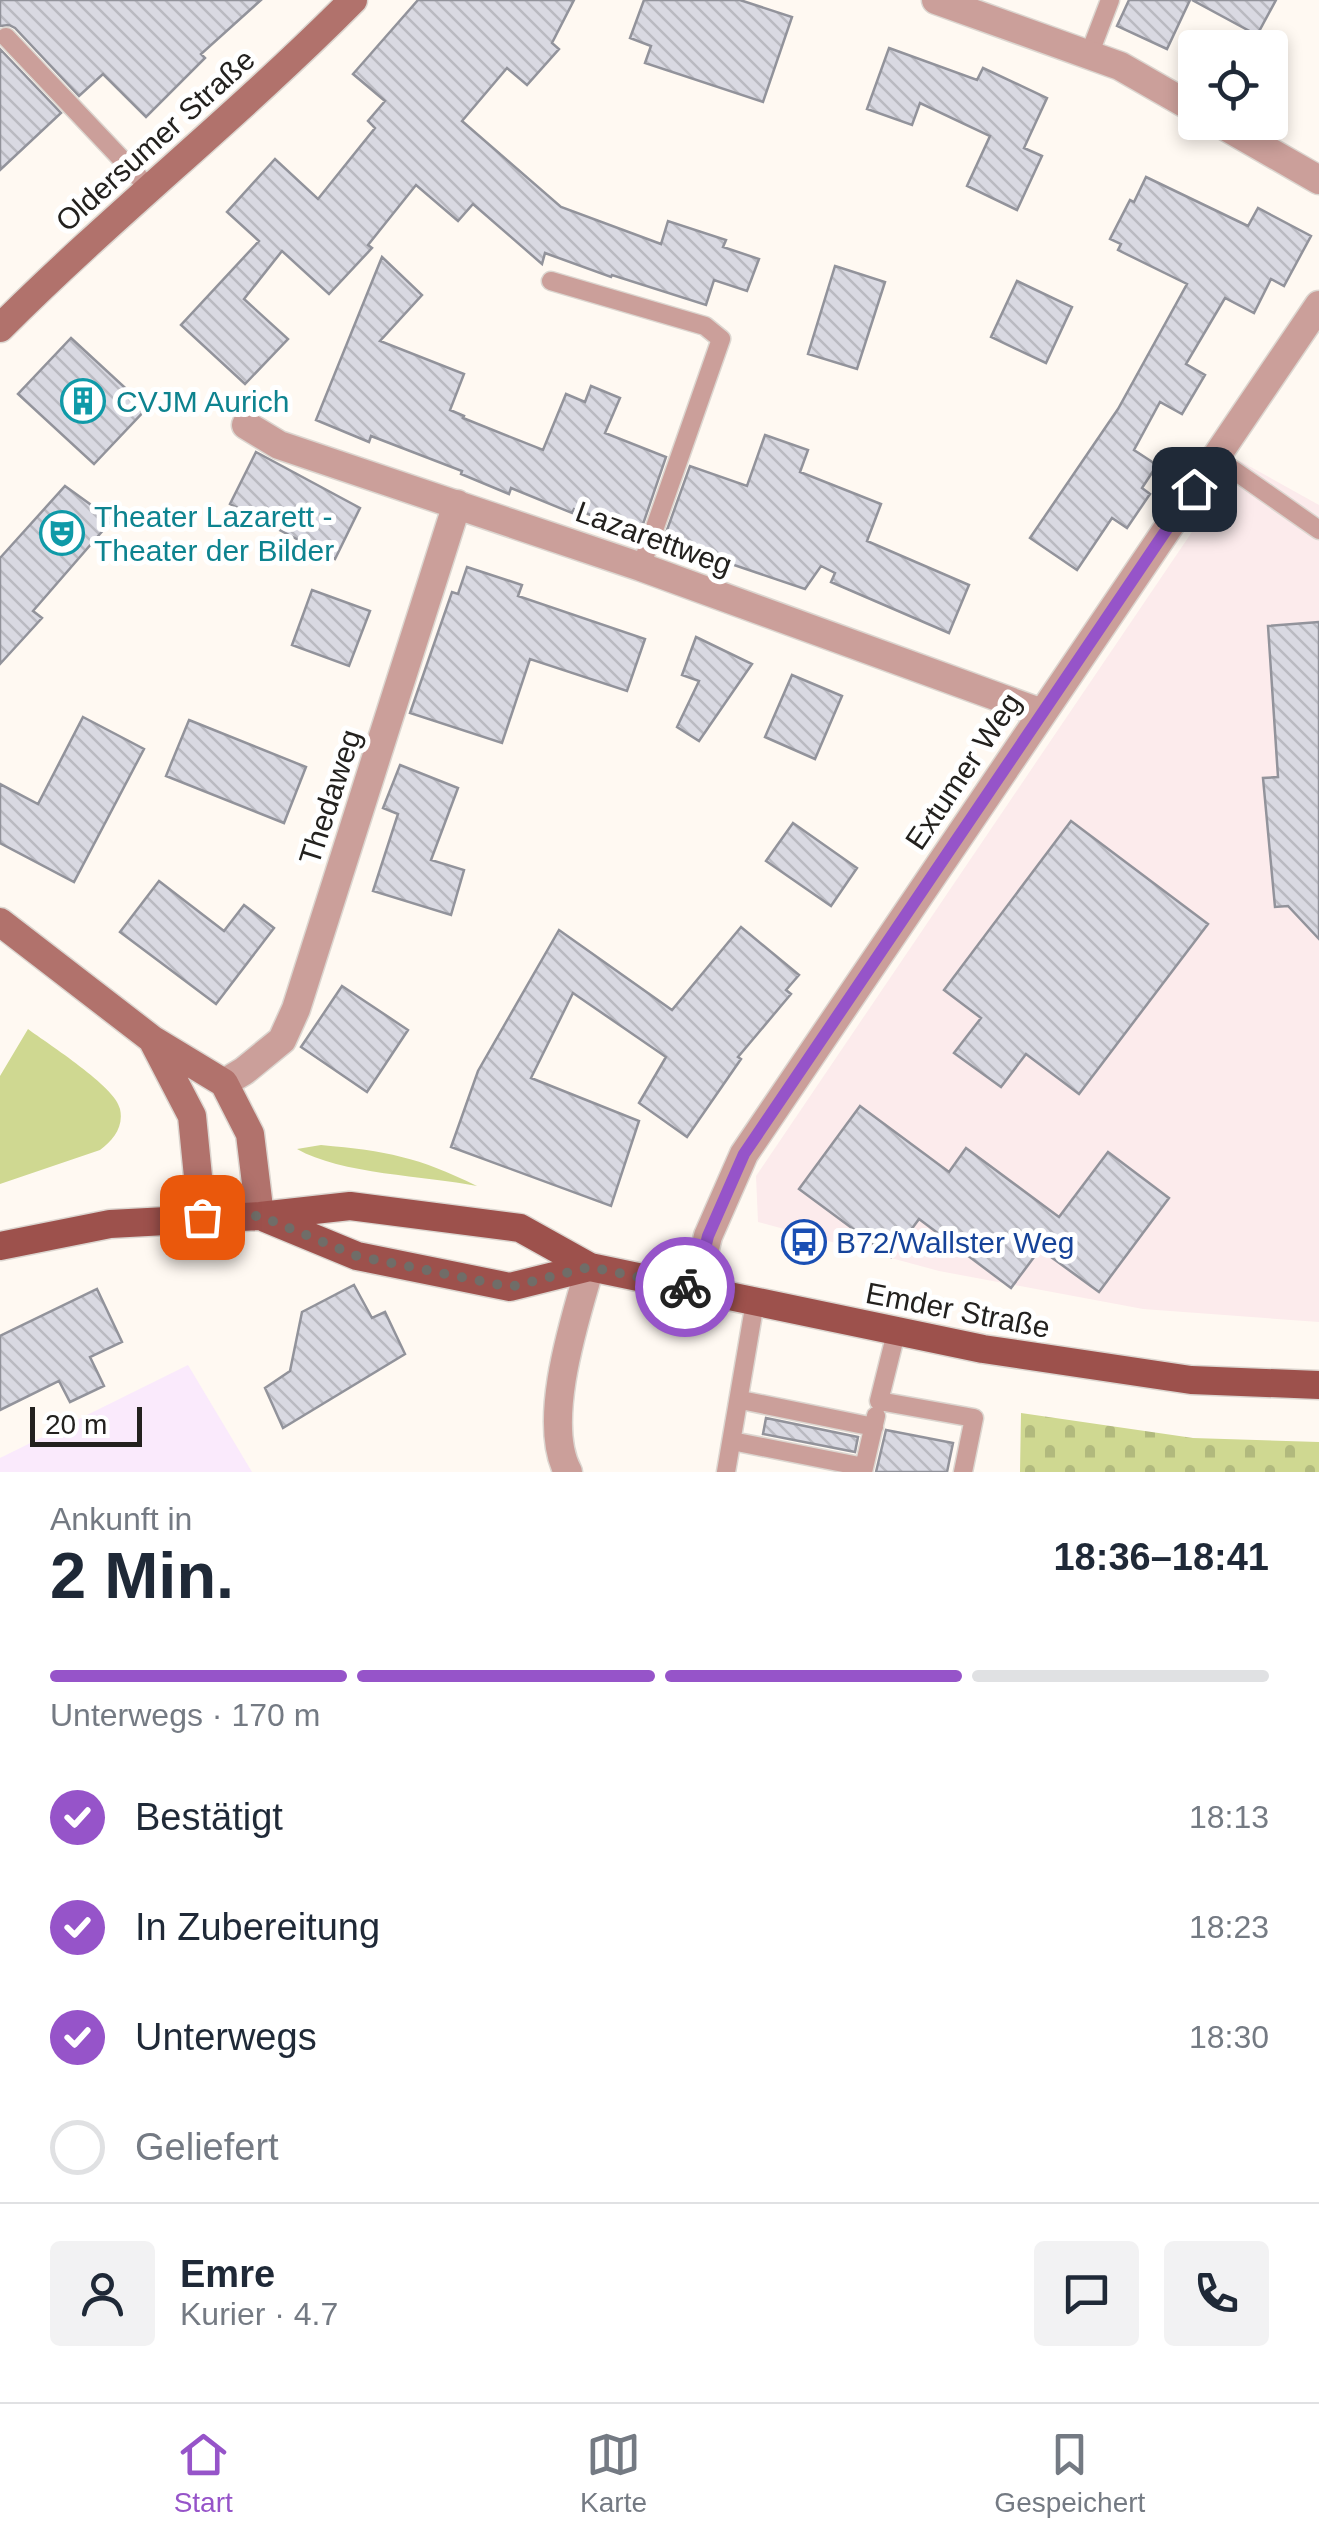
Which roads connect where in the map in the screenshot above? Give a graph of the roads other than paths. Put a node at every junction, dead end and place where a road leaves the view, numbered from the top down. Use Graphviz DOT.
graph roads {
  1 [pos="353,0"];
  2 [pos="936,0"];
  3 [pos="1110,0"];
  4 [pos="6,37"];
  5 [pos="1090,55"];
  6 [pos="1178,99"];
  7 [pos="1249,140"];
  8 [pos="1319,180"];
  9 [pos="149,188"];
  10 [pos="551,280"];
  11 [pos="1319,305"];
  12 [pos="0,328"];
  13 [pos="246,425"];
  14 [pos="1216,458"];
  15 [pos="458,504"];
  16 [pos="1319,530"];
  17 [pos="641,567"];
  18 [pos="1042,712"];
  19 [pos="0,922"];
  20 [pos="152,1040"];
  21 [pos="224,1083"];
  22 [pos="260,1216"];
  23 [pos="202,1217"];
  24 [pos="0,1246"];
  25 [pos="590,1267"];
  26 [pos="695,1290"];
  27 [pos="755,1302"];
  28 [pos="896,1333"];
  29 [pos="1319,1385"];
  30 [pos="740,1400"];
  31 [pos="879,1401"];
  32 [pos="874,1427"];
  33 [pos="732,1441"];
  34 [pos="566,1468"];
  35 [pos="864,1470"];
  36 [pos="726,1472"];
  37 [pos="964,1472"];
  1 -- 9 [label="main road, Oldersumer Straße"];
  2 -- 5 [label="street"];
  3 -- 5 [label="lane"];
  4 -- 9 [label="lane"];
  5 -- 6 [label="street"];
  7 -- 8 [label="street"];
  9 -- 12 [label="main road, Oldersumer Straße"];
  10 -- 17 [label="lane"];
  11 -- 14 [label="street, Extumer Weg"];
  13 -- 15 [label="street, Lazarettweg"];
  14 -- 16 [label="lane"];
  14 -- 18 [label="street, Extumer Weg"];
  15 -- 17 [label="street, Lazarettweg"];
  15 -- 21 [label="street, Thedaweg"];
  17 -- 18 [label="street, Lazarettweg"];
  18 -- 26 [label="street, Extumer Weg"];
  19 -- 20 [label="main road"];
  20 -- 21 [label="main road"];
  20 -- 23 [label="main road"];
  21 -- 22 [label="main road"];
  22 -- 23 [label="main road"];
  22 -- 25 [label="main road, Emder Straße"];
  22 -- 25 [label="main road, Emder Straße"];
  23 -- 24 [label="main road"];
  25 -- 26 [label="main road, Emder Straße"];
  25 -- 34 [label="street"];
  26 -- 27 [label="main road, Emder Straße"];
  27 -- 28 [label="main road, Emder Straße"];
  27 -- 30 [label="lane"];
  28 -- 29 [label="main road, Emder Straße"];
  28 -- 31 [label="lane"];
  30 -- 32 [label="lane"];
  30 -- 33 [label="lane"];
  31 -- 32 [label="lane"];
  31 -- 37 [label="lane"];
  32 -- 35 [label="lane"];
  33 -- 35 [label="lane"];
  33 -- 36 [label="lane"];
}
